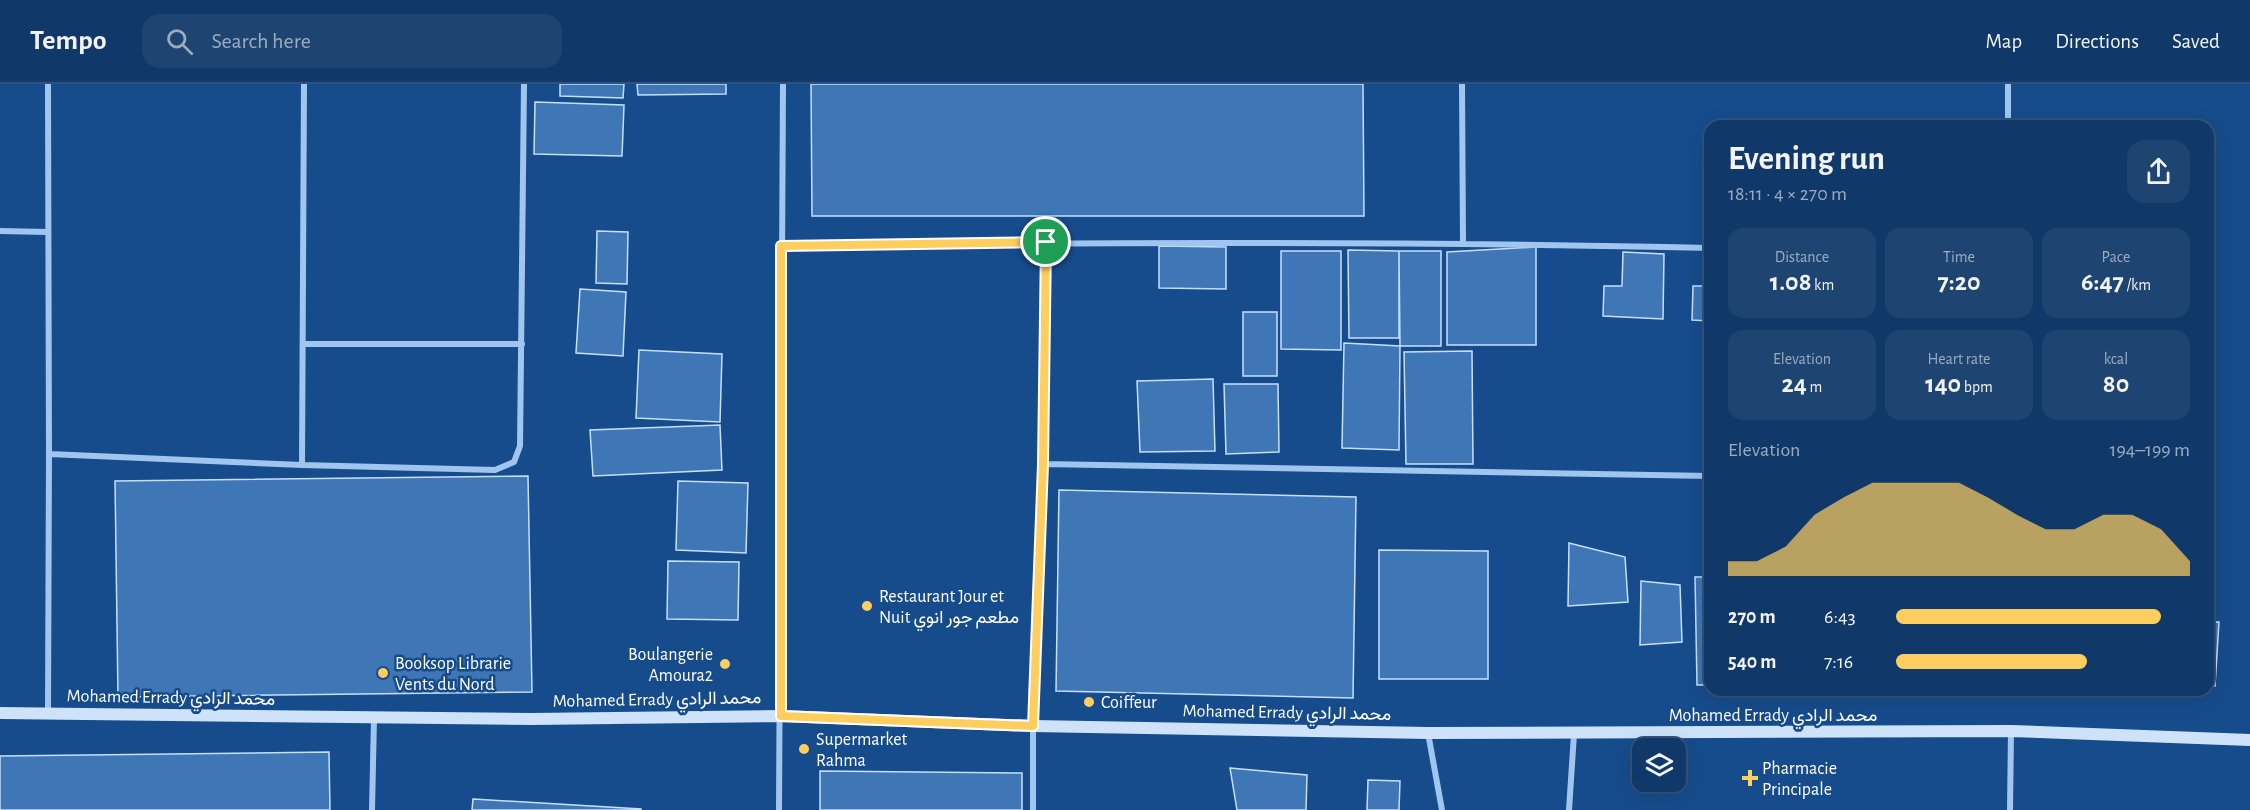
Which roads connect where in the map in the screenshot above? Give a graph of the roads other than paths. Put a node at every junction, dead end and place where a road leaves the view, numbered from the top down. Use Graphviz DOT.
graph roads {
  1 [pos="48,84"];
  2 [pos="304,84"];
  3 [pos="524,84"];
  4 [pos="783,84"];
  5 [pos="1462,84"];
  6 [pos="2008,84"];
  7 [pos="2008,120"];
  8 [pos="0,231"];
  9 [pos="47,232"];
  10 [pos="1046,242"];
  11 [pos="1463,243"];
  12 [pos="781,246"];
  13 [pos="1704,248"];
  14 [pos="303,344"];
  15 [pos="522,344"];
  16 [pos="50,454"];
  17 [pos="1043,464"];
  18 [pos="302,465"];
  19 [pos="1704,476"];
  20 [pos="0,713"];
  21 [pos="48,714"];
  22 [pos="781,716"];
  23 [pos="374,717"];
  24 [pos="1033,726"];
  25 [pos="2011,732"];
  26 [pos="1428,733"];
  27 [pos="1574,734"];
  28 [pos="2250,740"];
  29 [pos="372,810"];
  30 [pos="779,810"];
  31 [pos="1033,810"];
  32 [pos="1442,810"];
  33 [pos="1569,810"];
  34 [pos="2010,810"];
  1 -- 9 [label="street"];
  2 -- 14 [label="street"];
  3 -- 15 [label="street"];
  4 -- 12 [label="street"];
  5 -- 11 [label="street"];
  6 -- 7 [label="street"];
  8 -- 9 [label="street"];
  9 -- 16 [label="street"];
  10 -- 11 [label="street"];
  10 -- 12 [label="street"];
  10 -- 17 [label="street"];
  11 -- 13 [label="street"];
  12 -- 22 [label="street"];
  14 -- 15 [label="street"];
  14 -- 18 [label="street"];
  15 -- 18 [label="street"];
  16 -- 18 [label="street"];
  16 -- 21 [label="street"];
  17 -- 19 [label="street"];
  17 -- 24 [label="street"];
  20 -- 21 [label="street, Mohamed Errady محمد الرادي"];
  21 -- 23 [label="street, Mohamed Errady محمد الرادي"];
  22 -- 23 [label="street, Mohamed Errady محمد الرادي"];
  22 -- 24 [label="street, Mohamed Errady محمد الرادي"];
  22 -- 30 [label="street"];
  23 -- 29 [label="street"];
  24 -- 26 [label="street, Mohamed Errady محمد الرادي"];
  24 -- 31 [label="street"];
  25 -- 27 [label="street, Mohamed Errady محمد الرادي"];
  25 -- 28 [label="street, Mohamed Errady محمد الرادي"];
  25 -- 34 [label="street"];
  26 -- 27 [label="street, Mohamed Errady محمد الرادي"];
  26 -- 32 [label="street"];
  27 -- 33 [label="street"];
}
